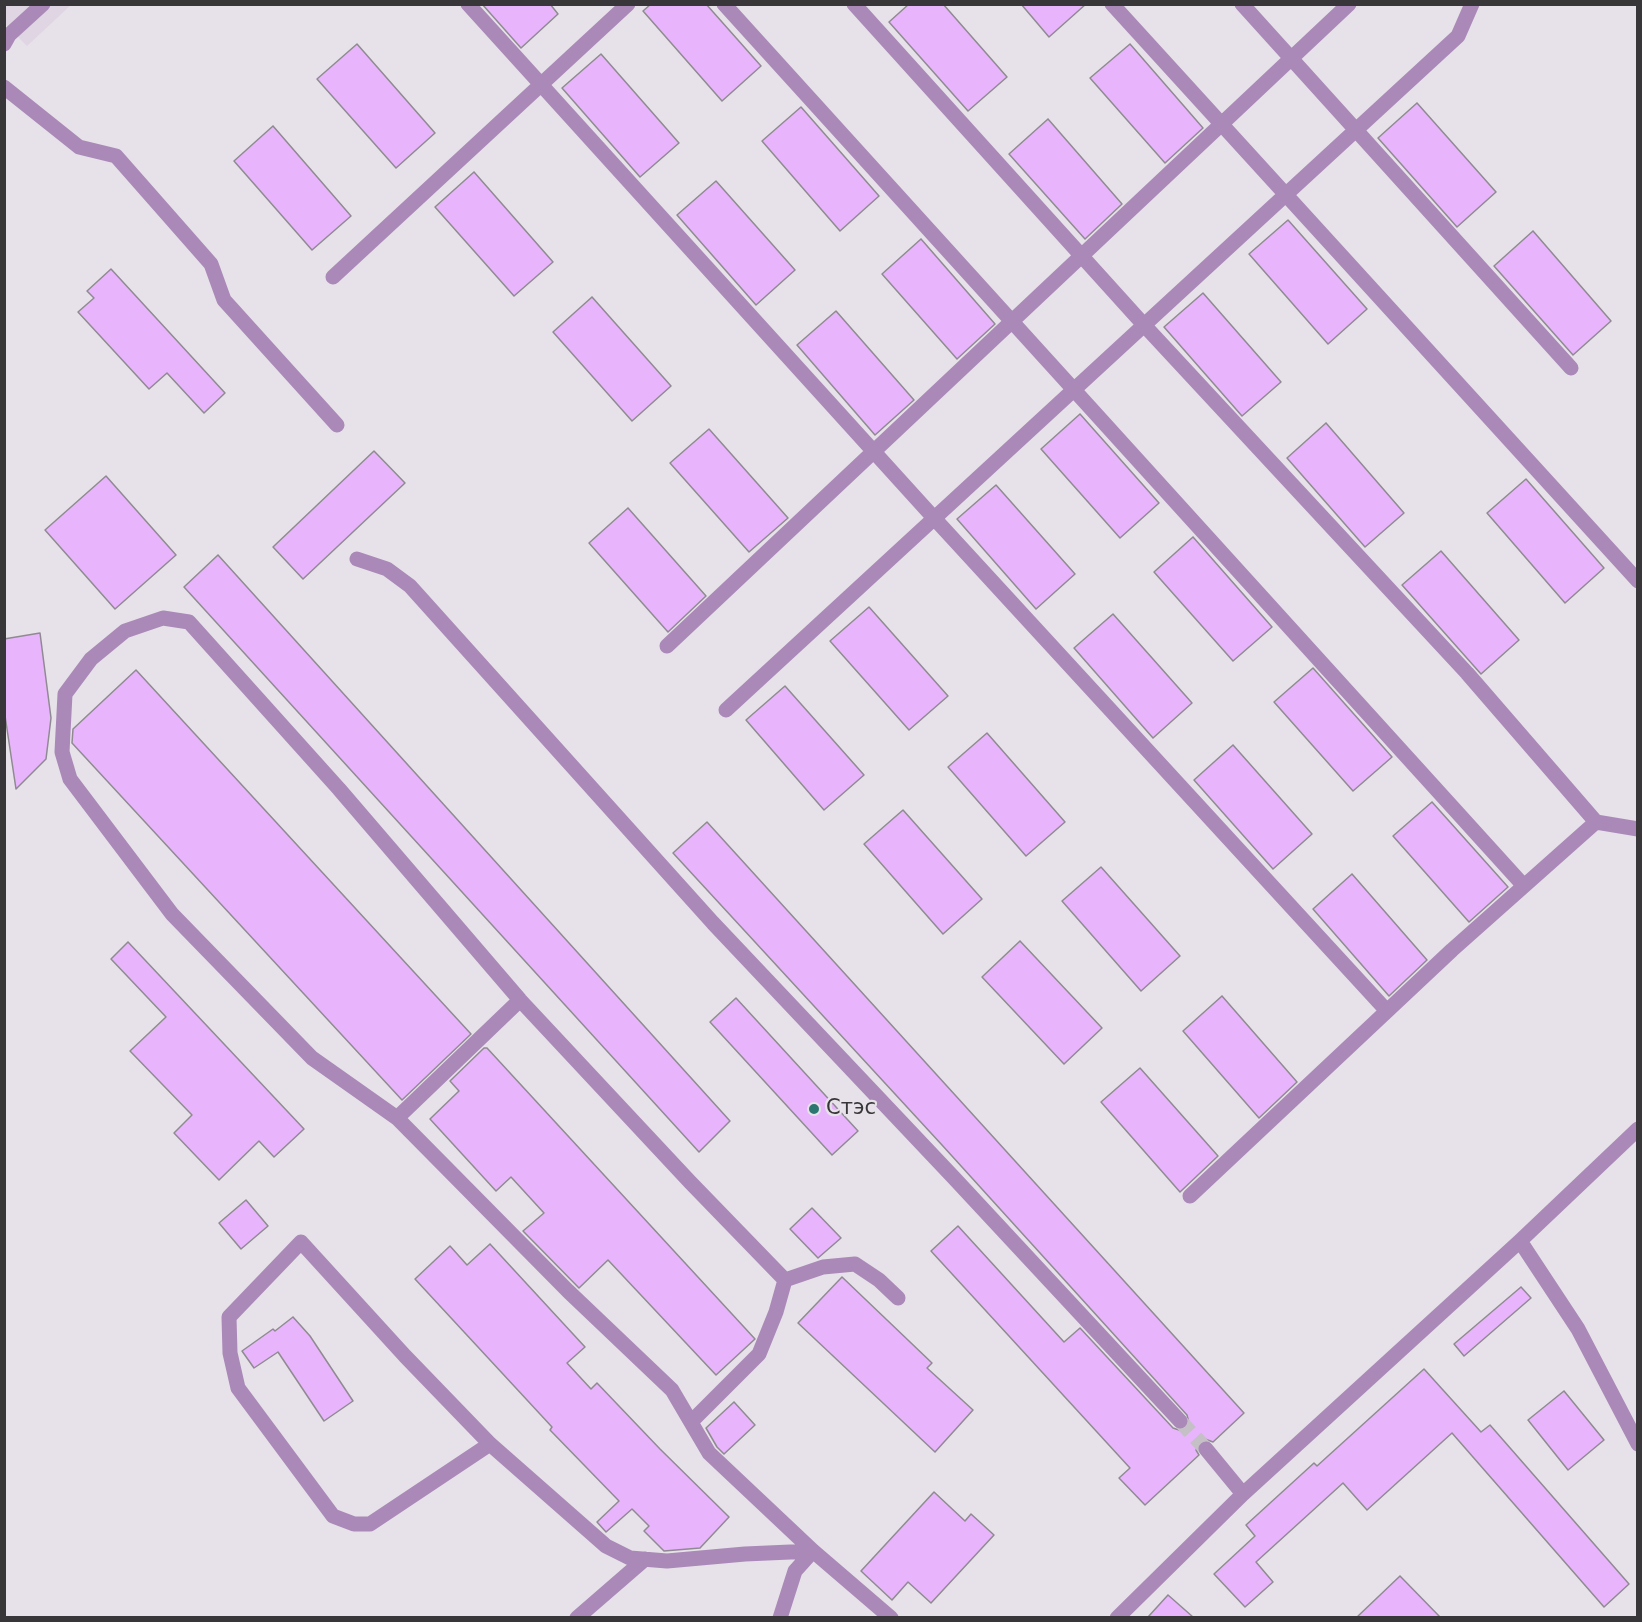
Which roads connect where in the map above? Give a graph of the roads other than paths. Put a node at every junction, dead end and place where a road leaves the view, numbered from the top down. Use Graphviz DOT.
graph roads {
  1 [pos="44,4"];
  2 [pos="468,4"];
  3 [pos="628,4"];
  4 [pos="724,4"];
  5 [pos="854,4"];
  6 [pos="1112,4"];
  7 [pos="1242,4"];
  8 [pos="1349,4"];
  9 [pos="1472,4"];
  10 [pos="4,44"];
  11 [pos="1292,59"];
  12 [pos="541,84"];
  13 [pos="4,87"];
  14 [pos="1221,125"];
  15 [pos="1355,130"];
  16 [pos="1286,194"];
  17 [pos="1082,256"];
  18 [pos="333,278"];
  19 [pos="1012,321"];
  20 [pos="1144,325"];
  21 [pos="1571,368"];
  22 [pos="1074,389"];
  23 [pos="337,426"];
  24 [pos="875,451"];
  25 [pos="934,518"];
  26 [pos="357,559"];
  27 [pos="1638,580"];
  28 [pos="667,646"];
  29 [pos="726,710"];
  30 [pos="1596,822"];
  31 [pos="1638,829"];
  32 [pos="1524,886"];
  33 [pos="520,1000"];
  34 [pos="1387,1011"];
  35 [pos="397,1118"];
  36 [pos="1638,1129"];
  37 [pos="1190,1196"];
  38 [pos="1520,1241"];
  39 [pos="785,1280"];
  40 [pos="898,1298"];
  41 [pos="1180,1421"];
  42 [pos="691,1422"];
  43 [pos="490,1444"];
  44 [pos="1638,1444"];
  45 [pos="1206,1449"];
  46 [pos="1243,1494"];
  47 [pos="813,1551"];
  48 [pos="645,1559"];
  49 [pos="577,1617"];
  50 [pos="780,1617"];
  51 [pos="891,1617"];
  52 [pos="1117,1617"];
  1 -- 10 [label="street"];
  2 -- 12 [label="street"];
  3 -- 12 [label="street"];
  4 -- 19 [label="street"];
  5 -- 17 [label="street"];
  6 -- 14 [label="street"];
  7 -- 11 [label="street"];
  8 -- 11 [label="street"];
  9 -- 15 [label="street"];
  11 -- 14 [label="street"];
  11 -- 15 [label="street"];
  12 -- 18 [label="street"];
  12 -- 24 [label="street"];
  13 -- 23 [label="street"];
  14 -- 16 [label="street"];
  14 -- 17 [label="street"];
  15 -- 16 [label="street"];
  15 -- 21 [label="street"];
  16 -- 20 [label="street"];
  16 -- 27 [label="street"];
  17 -- 19 [label="street"];
  17 -- 20 [label="street"];
  19 -- 22 [label="street"];
  19 -- 24 [label="street"];
  20 -- 22 [label="street"];
  20 -- 30 [label="street"];
  22 -- 25 [label="street"];
  22 -- 32 [label="street"];
  24 -- 25 [label="street"];
  24 -- 28 [label="street"];
  25 -- 29 [label="street"];
  25 -- 34 [label="street"];
  26 -- 41 [label="street"];
  30 -- 31 [label="street"];
  30 -- 32 [label="street"];
  32 -- 34 [label="street"];
  33 -- 35 [label="street"];
  33 -- 35 [label="street"];
  33 -- 39 [label="street"];
  34 -- 37 [label="street"];
  35 -- 42 [label="street"];
  36 -- 38 [label="street"];
  38 -- 44 [label="street"];
  38 -- 46 [label="street"];
  39 -- 40 [label="street"];
  39 -- 42 [label="street"];
  42 -- 47 [label="street"];
  43 -- 43 [label="street"];
  43 -- 48 [label="street"];
  45 -- 46 [label="street"];
  46 -- 52 [label="street"];
  47 -- 48 [label="street"];
  47 -- 50 [label="street"];
  47 -- 51 [label="street"];
  48 -- 49 [label="street"];
}
